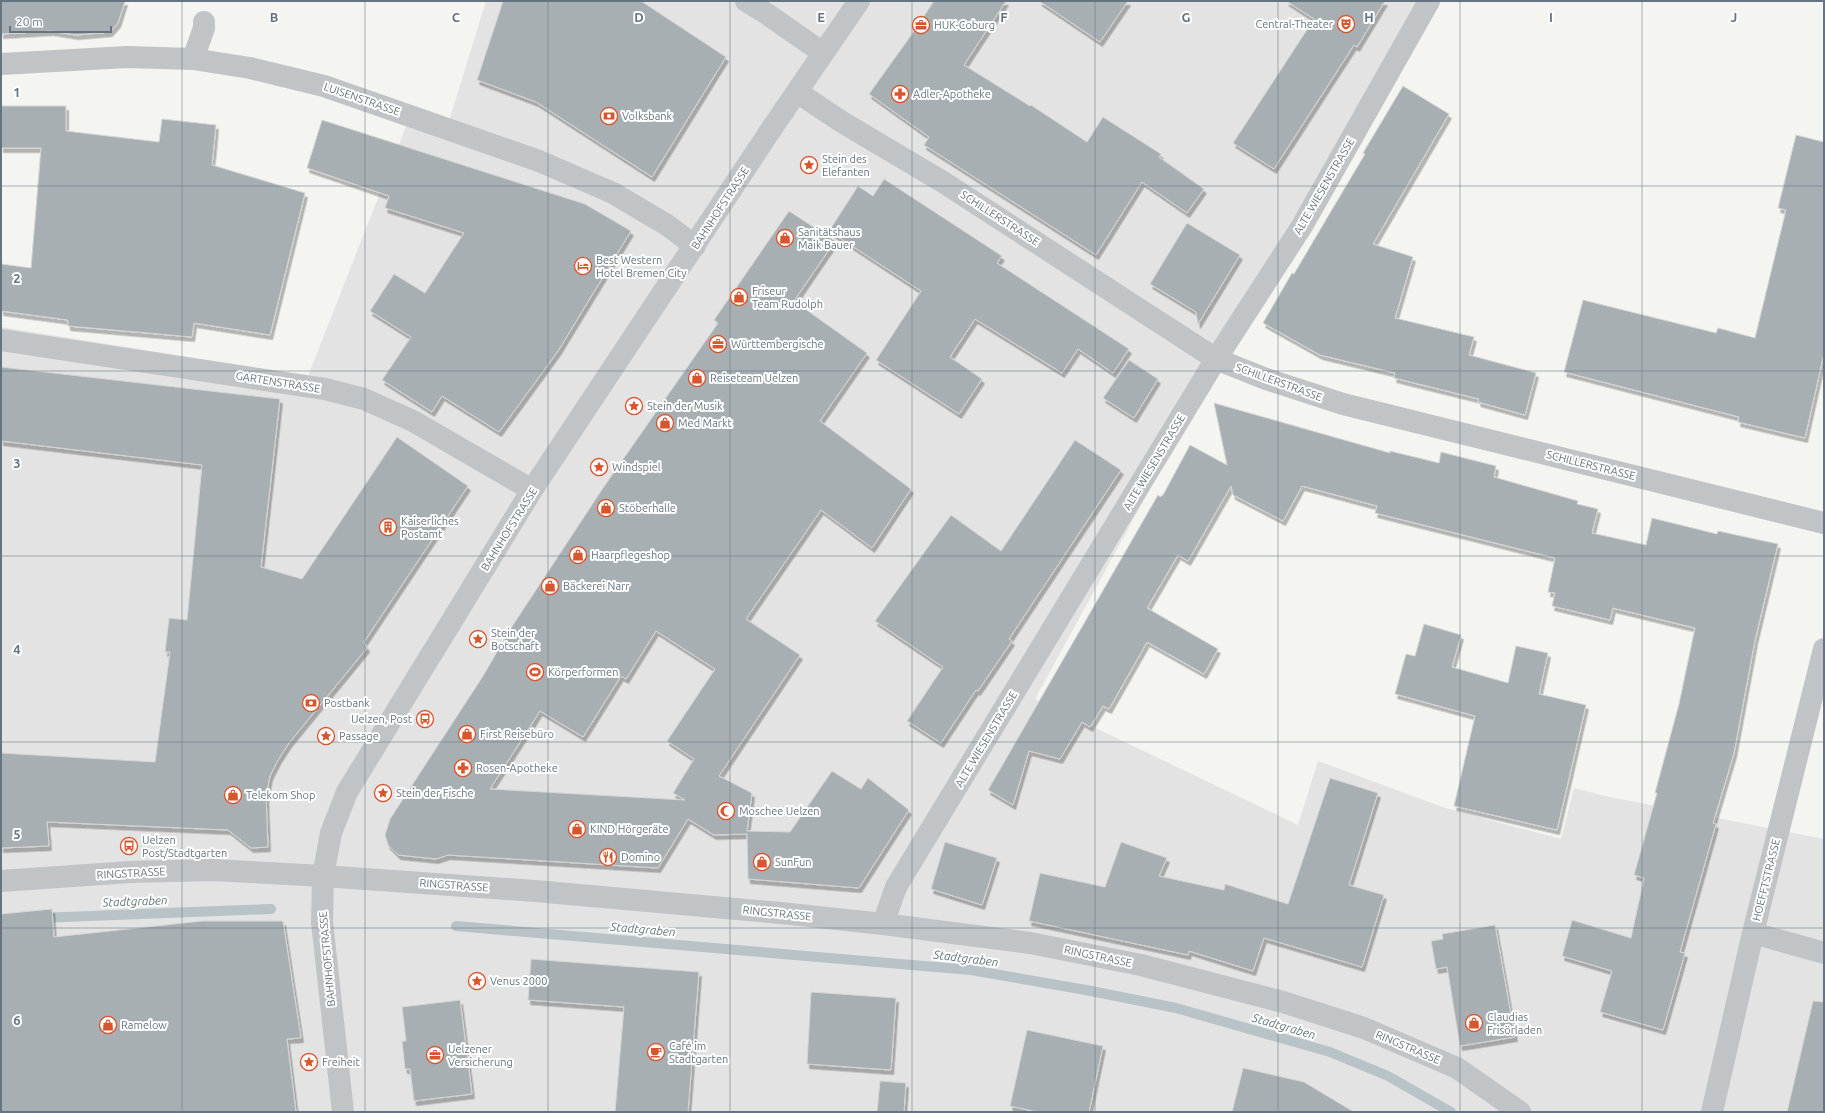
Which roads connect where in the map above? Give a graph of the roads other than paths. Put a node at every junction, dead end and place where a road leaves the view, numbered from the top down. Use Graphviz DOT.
graph roads {
  1 [pos="746,1"];
  2 [pos="858,1"];
  3 [pos="1429,1"];
  4 [pos="771,8"];
  5 [pos="204,22"];
  6 [pos="823,53"];
  7 [pos="193,59"];
  8 [pos="1,64"];
  9 [pos="797,92"];
  10 [pos="695,246"];
  11 [pos="1,340"];
  12 [pos="1216,359"];
  13 [pos="532,490"];
  14 [pos="1824,523"];
  15 [pos="1824,649"];
  16 [pos="323,876"];
  17 [pos="1,881"];
  18 [pos="883,924"];
  19 [pos="1753,933"];
  20 [pos="1824,954"];
  21 [pos="343,1112"];
  22 [pos="1520,1112"];
  23 [pos="1712,1112"];
  1 -- 4 [label="street"];
  2 -- 6 [label="street, BAHNHOFSTRASSE"];
  3 -- 12 [label="street, ALTE WIESENSTRASSE"];
  4 -- 6 [label="street"];
  5 -- 7 [label="street"];
  6 -- 9 [label="street, BAHNHOFSTRASSE"];
  7 -- 8 [label="street, LUISENSTRASSE"];
  7 -- 10 [label="street, LUISENSTRASSE"];
  9 -- 10 [label="street, BAHNHOFSTRASSE"];
  9 -- 12 [label="street, SCHILLERSTRASSE"];
  10 -- 13 [label="street, BAHNHOFSTRASSE"];
  11 -- 13 [label="street, GARTENSTRASSE"];
  12 -- 14 [label="street, SCHILLERSTRASSE"];
  12 -- 18 [label="street, ALTE WIESENSTRASSE"];
  13 -- 16 [label="street, BAHNHOFSTRASSE"];
  15 -- 19 [label="street, HOEFFTSTRASSE"];
  16 -- 17 [label="street, RINGSTRASSE"];
  16 -- 18 [label="street, RINGSTRASSE"];
  16 -- 21 [label="street, BAHNHOFSTRASSE"];
  18 -- 22 [label="street, RINGSTRASSE"];
  19 -- 20 [label="street"];
  19 -- 23 [label="street, HOEFFTSTRASSE"];
}
